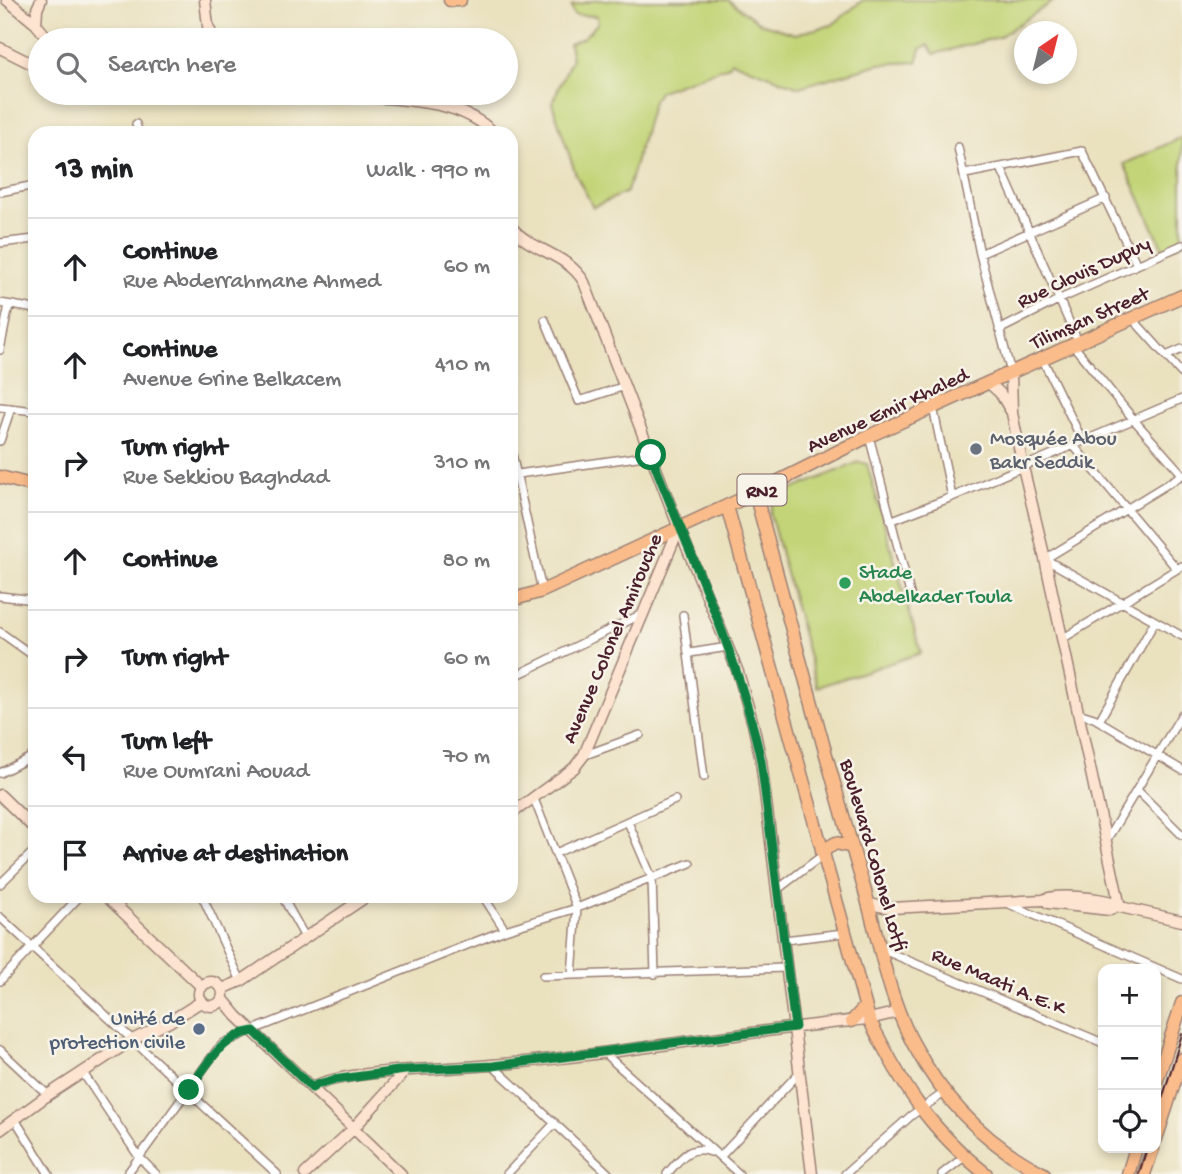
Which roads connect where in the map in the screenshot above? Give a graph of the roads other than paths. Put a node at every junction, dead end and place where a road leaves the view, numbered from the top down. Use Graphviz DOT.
graph roads {
  1 [pos="7,0"];
  2 [pos="41,0"];
  3 [pos="205,0"];
  4 [pos="450,0"];
  5 [pos="460,0"];
  6 [pos="36,24"];
  7 [pos="39,28"];
  8 [pos="209,28"];
  9 [pos="0,48"];
  10 [pos="28,62"];
  11 [pos="433,105"];
  12 [pos="485,126"];
  13 [pos="958,147"];
  14 [pos="1001,168"];
  15 [pos="965,174"];
  16 [pos="28,186"];
  17 [pos="0,192"];
  18 [pos="1106,198"];
  19 [pos="1030,233"];
  20 [pos="518,234"];
  21 [pos="28,240"];
  22 [pos="0,243"];
  23 [pos="1182,245"];
  24 [pos="979,254"];
  25 [pos="1137,265"];
  26 [pos="1182,296"];
  27 [pos="1060,299"];
  28 [pos="0,303"];
  29 [pos="9,304"];
  30 [pos="28,308"];
  31 [pos="1132,318"];
  32 [pos="545,320"];
  33 [pos="999,330"];
  34 [pos="1076,343"];
  35 [pos="1182,349"];
  36 [pos="0,350"];
  37 [pos="1166,356"];
  38 [pos="1042,358"];
  39 [pos="1011,373"];
  40 [pos="1182,374"];
  41 [pos="989,383"];
  42 [pos="625,386"];
  43 [pos="1182,399"];
  44 [pos="0,407"];
  45 [pos="933,407"];
  46 [pos="11,408"];
  47 [pos="28,410"];
  48 [pos="1012,413"];
  49 [pos="1134,419"];
  50 [pos="869,436"];
  51 [pos="1082,440"];
  52 [pos="0,441"];
  53 [pos="1073,445"];
  54 [pos="651,455"];
  55 [pos="1023,467"];
  56 [pos="518,472"];
  57 [pos="1182,474"];
  58 [pos="0,477"];
  59 [pos="28,484"];
  60 [pos="518,490"];
  61 [pos="755,493"];
  62 [pos="952,497"];
  63 [pos="727,506"];
  64 [pos="1126,507"];
  65 [pos="890,521"];
  66 [pos="679,528"];
  67 [pos="1045,559"];
  68 [pos="1180,567"];
  69 [pos="542,590"];
  70 [pos="0,596"];
  71 [pos="518,598"];
  72 [pos="28,599"];
  73 [pos="912,601"];
  74 [pos="1121,602"];
  75 [pos="643,614"];
  76 [pos="684,615"];
  77 [pos="1155,621"];
  78 [pos="0,632"];
  79 [pos="1182,636"];
  80 [pos="1062,639"];
  81 [pos="728,647"];
  82 [pos="28,651"];
  83 [pos="690,653"];
  84 [pos="518,675"];
  85 [pos="1078,713"];
  86 [pos="1182,714"];
  87 [pos="1099,721"];
  88 [pos="640,735"];
  89 [pos="584,755"];
  90 [pos="1158,756"];
  91 [pos="28,759"];
  92 [pos="1182,769"];
  93 [pos="0,774"];
  94 [pos="704,777"];
  95 [pos="1138,791"];
  96 [pos="0,794"];
  97 [pos="534,799"];
  98 [pos="675,800"];
  99 [pos="518,809"];
  100 [pos="628,822"];
  101 [pos="28,823"];
  102 [pos="847,828"];
  103 [pos="817,835"];
  104 [pos="1182,835"];
  105 [pos="1106,841"];
  106 [pos="852,847"];
  107 [pos="556,853"];
  108 [pos="822,853"];
  109 [pos="28,857"];
  110 [pos="690,863"];
  111 [pos="652,878"];
  112 [pos="0,884"];
  113 [pos="778,889"];
  114 [pos="1005,902"];
  115 [pos="73,903"];
  116 [pos="113,903"];
  117 [pos="205,903"];
  118 [pos="286,903"];
  119 [pos="357,903"];
  120 [pos="488,903"];
  121 [pos="1118,907"];
  122 [pos="577,908"];
  123 [pos="870,910"];
  124 [pos="0,917"];
  125 [pos="1182,921"];
  126 [pos="505,930"];
  127 [pos="844,933"];
  128 [pos="306,939"];
  129 [pos="784,940"];
  130 [pos="33,946"];
  131 [pos="881,949"];
  132 [pos="786,968"];
  133 [pos="655,974"];
  134 [pos="572,975"];
  135 [pos="543,976"];
  136 [pos="1182,979"];
  137 [pos="0,981"];
  138 [pos="241,981"];
  139 [pos="202,987"];
  140 [pos="220,997"];
  141 [pos="202,1001"];
  142 [pos="1182,1003"];
  143 [pos="864,1006"];
  144 [pos="899,1012"];
  145 [pos="869,1019"];
  146 [pos="852,1021"];
  147 [pos="795,1027"];
  148 [pos="254,1031"];
  149 [pos="132,1040"];
  150 [pos="1098,1041"];
  151 [pos="0,1050"];
  152 [pos="604,1052"];
  153 [pos="1161,1058"];
  154 [pos="1182,1059"];
  155 [pos="493,1066"];
  156 [pos="405,1070"];
  157 [pos="800,1072"];
  158 [pos="83,1073"];
  159 [pos="312,1088"];
  160 [pos="189,1090"];
  161 [pos="944,1093"];
  162 [pos="48,1095"];
  163 [pos="920,1109"];
  164 [pos="16,1121"];
  165 [pos="555,1123"];
  166 [pos="1161,1124"];
  167 [pos="353,1129"];
  168 [pos="0,1130"];
  169 [pos="1134,1153"];
  170 [pos="1151,1153"];
  171 [pos="139,1157"];
  172 [pos="720,1157"];
  173 [pos="964,1157"];
  174 [pos="49,1174"];
  175 [pos="127,1174"];
  176 [pos="156,1174"];
  177 [pos="277,1174"];
  178 [pos="305,1174"];
  179 [pos="401,1174"];
  180 [pos="507,1174"];
  181 [pos="609,1174"];
  182 [pos="667,1174"];
  183 [pos="726,1174"];
  184 [pos="739,1174"];
  185 [pos="812,1174"];
  186 [pos="845,1174"];
  187 [pos="942,1174"];
  188 [pos="986,1174"];
  189 [pos="1044,1174"];
  190 [pos="1128,1174"];
  191 [pos="1144,1174"];
  1 -- 6 [label="main road"];
  2 -- 6 [label="main road"];
  3 -- 8 [label="main road"];
  4 -- 5 [label="main road"];
  6 -- 7 [label="main road"];
  9 -- 10 [label="main road"];
  11 -- 12 [label="main road"];
  13 -- 15 [label="street"];
  14 -- 15 [label="street"];
  14 -- 18 [label="street"];
  14 -- 19 [label="street"];
  15 -- 24 [label="street"];
  16 -- 17 [label="street"];
  18 -- 19 [label="street"];
  18 -- 25 [label="street"];
  19 -- 24 [label="street"];
  19 -- 27 [label="street"];
  20 -- 42 [label="main road"];
  21 -- 22 [label="street"];
  23 -- 25 [label="street, Rue Clovis Dupuy"];
  24 -- 33 [label="street"];
  25 -- 27 [label="street, Rue Clovis Dupuy"];
  26 -- 31 [label="main road, Tilimsan Street / RN2"];
  27 -- 33 [label="street, Rue Clovis Dupuy"];
  27 -- 34 [label="street"];
  28 -- 29 [label="street"];
  29 -- 30 [label="street"];
  29 -- 36 [label="street"];
  31 -- 34 [label="main road, Tilimsan Street / RN2"];
  31 -- 37 [label="street"];
  32 -- 42 [label="street"];
  33 -- 39 [label="street"];
  34 -- 38 [label="main road, Tilimsan Street / RN2"];
  34 -- 49 [label="street"];
  35 -- 37 [label="street"];
  37 -- 40 [label="street"];
  38 -- 39 [label="main road, Tilimsan Street / RN2"];
  38 -- 51 [label="street"];
  39 -- 41 [label="main road, Avenue Emir Khaled / RN2"];
  39 -- 48 [label="main road"];
  41 -- 45 [label="main road, Avenue Emir Khaled / RN2"];
  41 -- 48 [label="main road"];
  42 -- 54 [label="main road"];
  43 -- 49 [label="street"];
  44 -- 46 [label="street"];
  45 -- 50 [label="main road, Avenue Emir Khaled / RN2"];
  45 -- 62 [label="street"];
  46 -- 47 [label="street"];
  46 -- 52 [label="street"];
  48 -- 55 [label="main road"];
  49 -- 51 [label="street"];
  49 -- 57 [label="street"];
  50 -- 61 [label="main road, Avenue Emir Khaled / RN2"];
  50 -- 65 [label="street"];
  51 -- 53 [label="street"];
  53 -- 55 [label="street"];
  53 -- 64 [label="street"];
  54 -- 56 [label="street"];
  54 -- 66 [label="main road"];
  55 -- 62 [label="street"];
  55 -- 67 [label="main road"];
  57 -- 64 [label="street"];
  58 -- 59 [label="main road"];
  60 -- 69 [label="street"];
  61 -- 63 [label="main road, Avenue Emir Khaled / RN2"];
  61 -- 102 [label="main road, Boulevard Colonel Lotfi"];
  62 -- 65 [label="street"];
  63 -- 66 [label="main road, Avenue Emir Khaled / RN2"];
  63 -- 103 [label="main road"];
  64 -- 67 [label="street"];
  64 -- 68 [label="street"];
  65 -- 73 [label="street"];
  66 -- 69 [label="main road, Avenue Emir Khaled / RN2"];
  66 -- 75 [label="main road, Avenue Colonel Amirouche"];
  66 -- 81 [label="main road"];
  67 -- 74 [label="street"];
  67 -- 80 [label="main road"];
  68 -- 74 [label="street"];
  69 -- 71 [label="main road, Avenue Emir Khaled / RN2"];
  70 -- 72 [label="street"];
  74 -- 77 [label="street"];
  74 -- 80 [label="street"];
  75 -- 84 [label="street"];
  75 -- 89 [label="main road, Avenue Colonel Amirouche"];
  76 -- 83 [label="street"];
  77 -- 79 [label="street"];
  77 -- 87 [label="street"];
  78 -- 82 [label="street"];
  80 -- 85 [label="main road"];
  81 -- 83 [label="street"];
  81 -- 113 [label="main road"];
  83 -- 94 [label="street"];
  85 -- 87 [label="street"];
  85 -- 105 [label="main road"];
  86 -- 90 [label="street"];
  87 -- 90 [label="street"];
  88 -- 89 [label="street"];
  89 -- 97 [label="main road, Avenue Colonel Amirouche"];
  90 -- 92 [label="street"];
  90 -- 95 [label="street"];
  91 -- 93 [label="street"];
  95 -- 104 [label="street"];
  95 -- 105 [label="street"];
  96 -- 101 [label="main road"];
  97 -- 99 [label="main road, Avenue Colonel Amirouche"];
  97 -- 107 [label="street"];
  98 -- 100 [label="street"];
  100 -- 107 [label="street"];
  100 -- 111 [label="street"];
  102 -- 103 [label="main road"];
  102 -- 106 [label="main road, Boulevard Colonel Lotfi"];
  103 -- 108 [label="main road"];
  105 -- 121 [label="main road"];
  106 -- 108 [label="main road"];
  106 -- 123 [label="main road, Boulevard Colonel Lotfi"];
  107 -- 122 [label="street"];
  108 -- 113 [label="street"];
  108 -- 127 [label="main road"];
  109 -- 112 [label="street"];
  110 -- 111 [label="street"];
  111 -- 122 [label="street"];
  111 -- 133 [label="street"];
  113 -- 129 [label="main road"];
  114 -- 121 [label="main road"];
  114 -- 123 [label="main road"];
  114 -- 136 [label="street"];
  115 -- 130 [label="street"];
  116 -- 139 [label="main road"];
  117 -- 138 [label="street"];
  118 -- 128 [label="street"];
  119 -- 128 [label="main road"];
  120 -- 126 [label="street"];
  121 -- 125 [label="main road"];
  122 -- 126 [label="street"];
  122 -- 134 [label="street"];
  123 -- 131 [label="main road, Boulevard Colonel Lotfi"];
  124 -- 130 [label="street"];
  126 -- 148 [label="street"];
  127 -- 129 [label="street"];
  127 -- 143 [label="main road"];
  128 -- 138 [label="main road"];
  129 -- 132 [label="main road"];
  130 -- 137 [label="street"];
  130 -- 149 [label="street"];
  131 -- 144 [label="main road, Boulevard Colonel Lotfi"];
  131 -- 150 [label="street, Rue Maati A.E.K"];
  132 -- 133 [label="street"];
  132 -- 147 [label="main road"];
  133 -- 134 [label="street"];
  134 -- 135 [label="street"];
  138 -- 140 [label="main road"];
  139 -- 140 [label="main road"];
  139 -- 141 [label="main road"];
  140 -- 141 [label="main road"];
  140 -- 148 [label="main road"];
  141 -- 149 [label="main road"];
  142 -- 153 [label="main road"];
  143 -- 145 [label="main road"];
  143 -- 146 [label="main road"];
  144 -- 145 [label="main road"];
  144 -- 161 [label="main road, Boulevard Colonel Lotfi"];
  145 -- 146 [label="main road"];
  145 -- 163 [label="main road"];
  146 -- 147 [label="main road"];
  147 -- 152 [label="main road"];
  147 -- 157 [label="main road"];
  148 -- 159 [label="main road"];
  148 -- 160 [label="street"];
  149 -- 158 [label="main road"];
  149 -- 160 [label="street"];
  151 -- 162 [label="street"];
  152 -- 155 [label="main road"];
  152 -- 172 [label="street"];
  154 -- 166 [label="main road"];
  155 -- 156 [label="main road"];
  155 -- 165 [label="street"];
  156 -- 159 [label="main road"];
  156 -- 167 [label="main road"];
  157 -- 172 [label="street"];
  157 -- 185 [label="main road"];
  158 -- 162 [label="main road"];
  158 -- 171 [label="street"];
  159 -- 167 [label="main road"];
  160 -- 171 [label="street"];
  160 -- 177 [label="street"];
  161 -- 163 [label="street"];
  161 -- 189 [label="main road, Boulevard Colonel Lotfi"];
  162 -- 164 [label="main road"];
  163 -- 173 [label="main road"];
  163 -- 186 [label="street"];
  164 -- 168 [label="main road"];
  164 -- 174 [label="street"];
  165 -- 180 [label="street"];
  165 -- 181 [label="street"];
  167 -- 178 [label="main road"];
  167 -- 179 [label="main road"];
  169 -- 190 [label="main road"];
  170 -- 191 [label="main road"];
  171 -- 175 [label="street"];
  171 -- 176 [label="street"];
  172 -- 182 [label="street"];
  172 -- 183 [label="street"];
  172 -- 184 [label="street"];
  173 -- 187 [label="street"];
  173 -- 188 [label="main road"];
}
